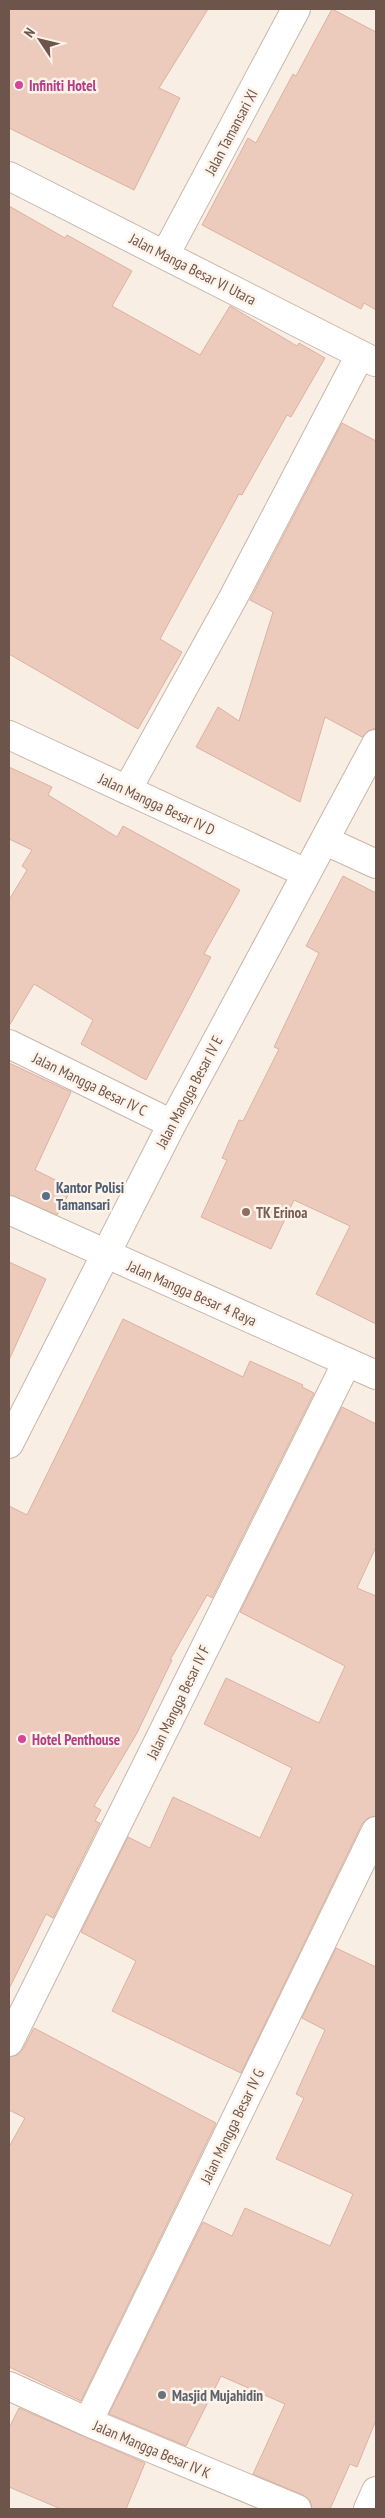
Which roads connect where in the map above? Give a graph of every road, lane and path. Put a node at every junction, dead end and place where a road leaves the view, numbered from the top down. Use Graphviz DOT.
graph roads {
  1 [pos="296,9"];
  2 [pos="9,176"];
  3 [pos="165,255"];
  4 [pos="368,359"];
  5 [pos="9,735"];
  6 [pos="376,744"];
  7 [pos="127,790"];
  8 [pos="326,841"];
  9 [pos="376,864"];
  10 [pos="306,873"];
  11 [pos="9,1044"];
  12 [pos="172,1124"];
  13 [pos="10,1213"];
  14 [pos="105,1253"];
  15 [pos="347,1362"];
  16 [pos="376,1375"];
  17 [pos="9,1444"];
  18 [pos="376,1831"];
  19 [pos="9,2042"];
  20 [pos="9,2386"];
  21 [pos="88,2422"];
  22 [pos="376,2491"];
  23 [pos="297,2509"];
  24 [pos="368,2509"];
  1 -- 3 [label="street, Jalan Tamansari XI"];
  2 -- 3 [label="street, Jalan Manga Besar VI Utara"];
  3 -- 4 [label="street, Jalan Manga Besar VI Utara"];
  4 -- 7 [label="street"];
  5 -- 7 [label="street, Jalan Mangga Besar IV D"];
  6 -- 8 [label="street, Jalan Mangga Besar IV E"];
  7 -- 10 [label="street, Jalan Mangga Besar IV D"];
  8 -- 9 [label="street"];
  8 -- 10 [label="street, Jalan Mangga Besar IV E"];
  10 -- 12 [label="street, Jalan Mangga Besar IV E"];
  11 -- 12 [label="street, Jalan Mangga Besar IV C"];
  12 -- 14 [label="street, Jalan Mangga Besar IV E"];
  13 -- 14 [label="street, Jalan Mangga Besar 4 Raya"];
  14 -- 15 [label="street, Jalan Mangga Besar 4 Raya"];
  14 -- 17 [label="street, Jalan Mangga Besar IV E"];
  15 -- 16 [label="street, Jalan Mangga Besar 4 Raya"];
  15 -- 19 [label="street, Jalan Mangga Besar IV F"];
  18 -- 21 [label="street, Jalan Mangga Besar IV G"];
  20 -- 21 [label="street, Jalan Mangga Besar IV K"];
  21 -- 23 [label="street, Jalan Mangga Besar IV K"];
  22 -- 24 [label="street"];
}
